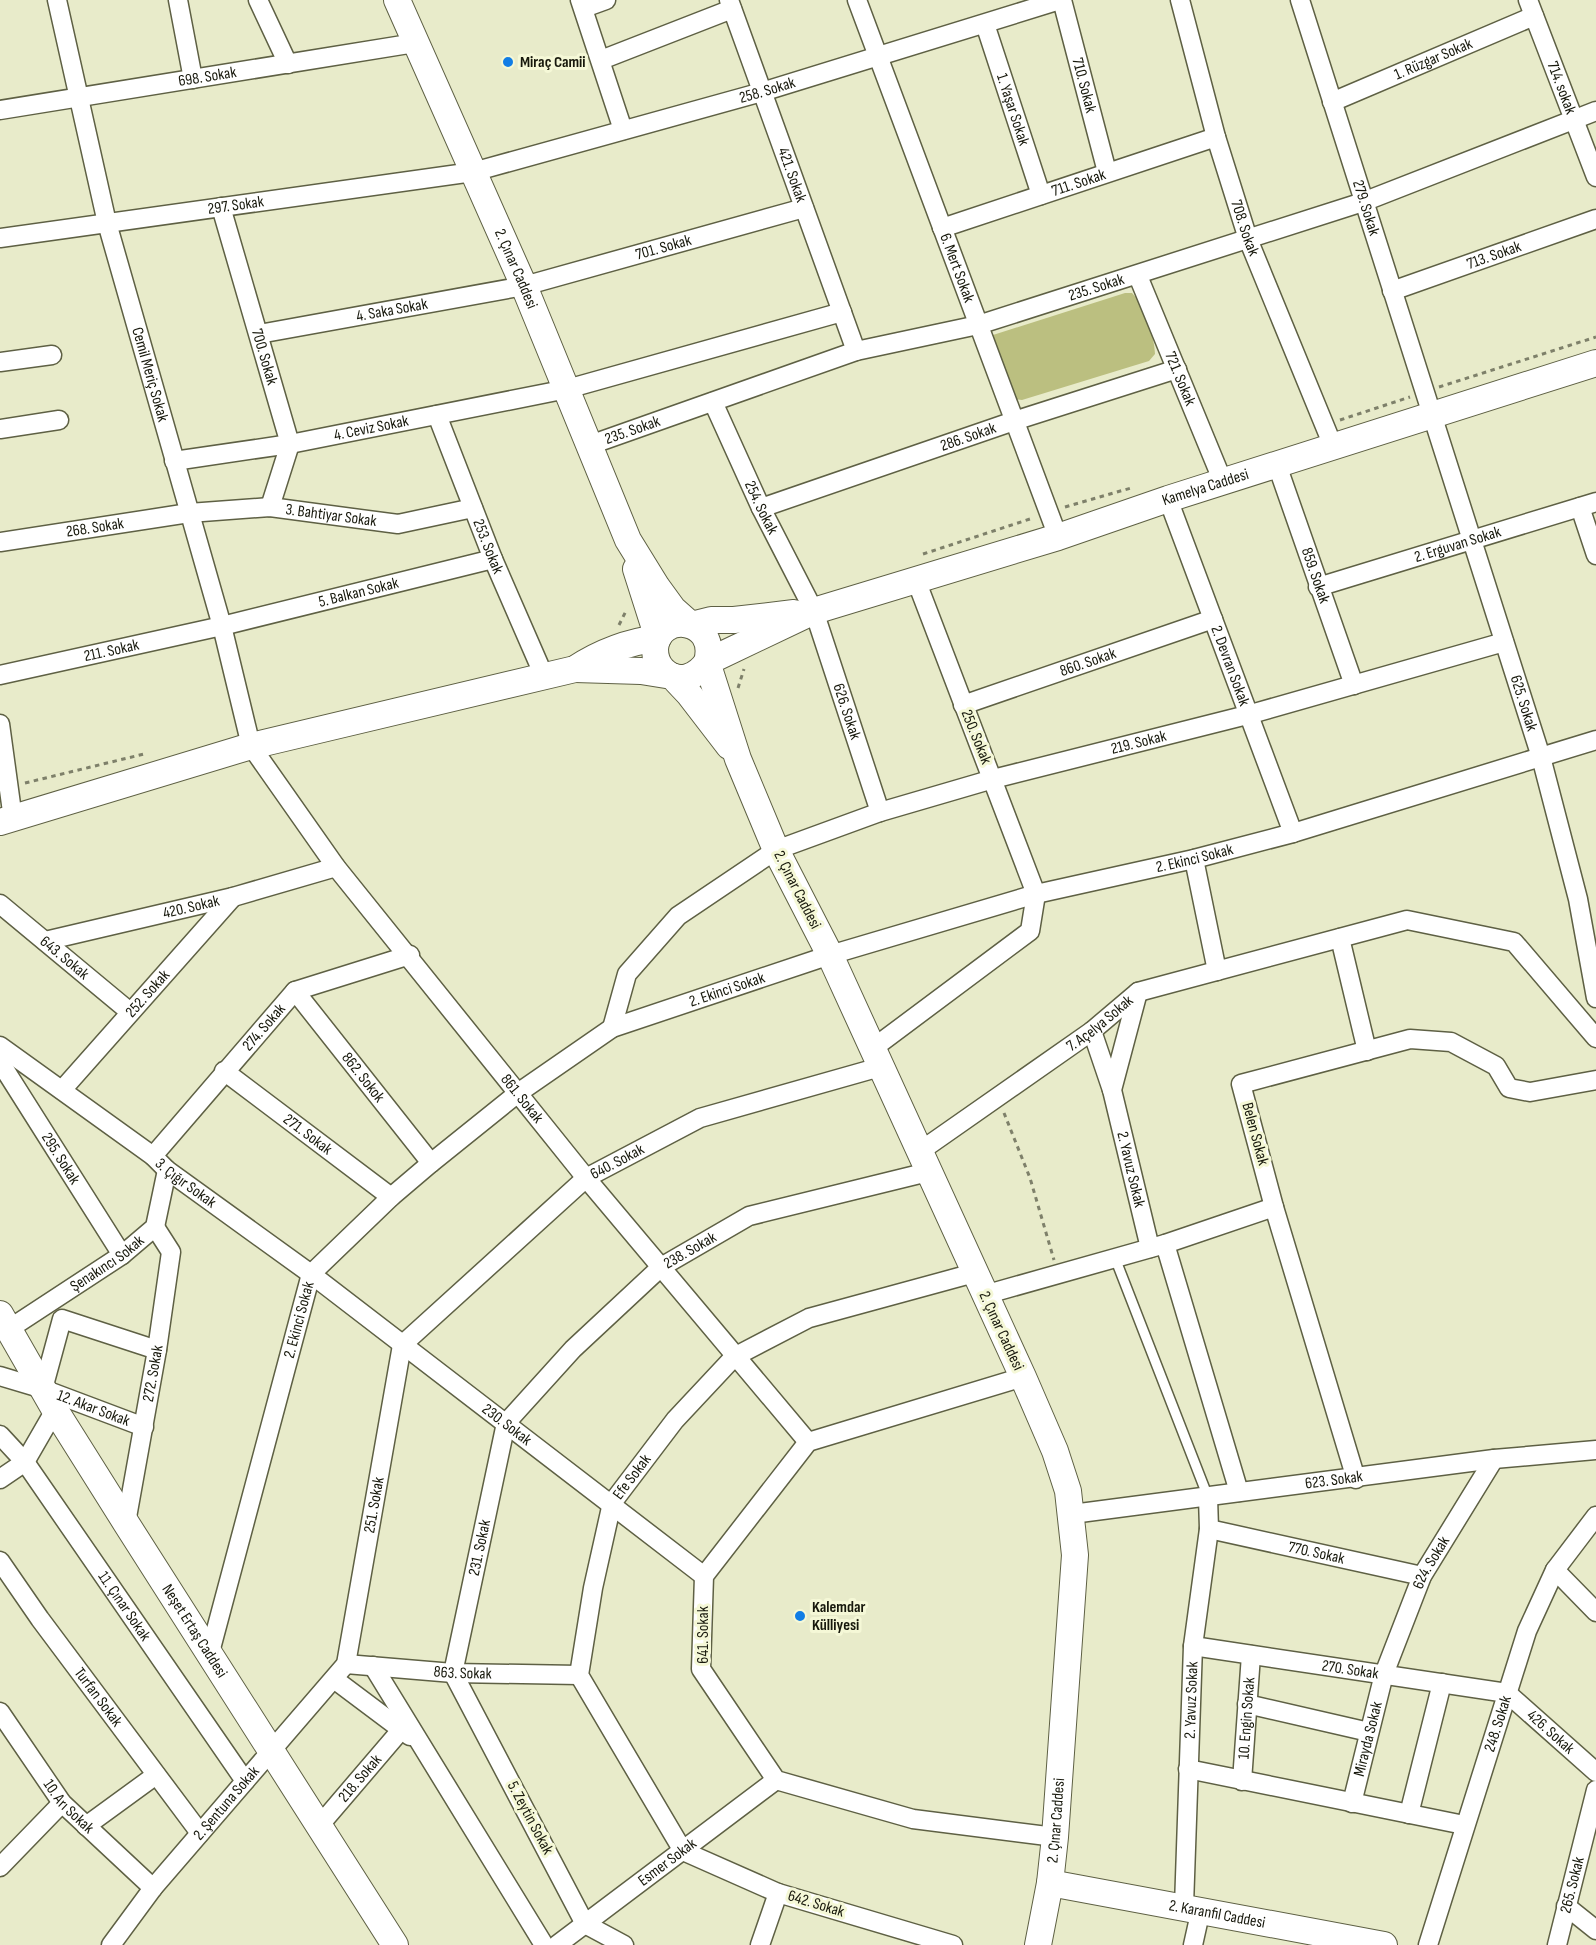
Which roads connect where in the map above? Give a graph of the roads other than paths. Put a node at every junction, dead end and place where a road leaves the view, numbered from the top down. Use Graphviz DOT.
graph roads {
  1 [pos="57,0"];
  2 [pos="178,0"];
  3 [pos="258,0"];
  4 [pos="398,0"];
  5 [pos="606,0"];
  6 [pos="857,0"];
  7 [pos="1061,0"];
  8 [pos="1180,0"];
  9 [pos="1300,0"];
  10 [pos="582,4"];
  11 [pos="731,4"];
  12 [pos="1531,8"];
  13 [pos="985,24"];
  14 [pos="415,43"];
  15 [pos="878,57"];
  16 [pos="601,60"];
  17 [pos="288,64"];
  18 [pos="193,79"];
  19 [pos="762,92"];
  20 [pos="77,98"];
  21 [pos="1332,102"];
  22 [pos="0,110"];
  23 [pos="1596,111"];
  24 [pos="1574,121"];
  25 [pos="623,130"];
  26 [pos="1216,136"];
  27 [pos="473,172"];
  28 [pos="1107,172"];
  29 [pos="1596,177"];
  30 [pos="1041,195"];
  31 [pos="1363,202"];
  32 [pos="220,207"];
  33 [pos="804,208"];
  34 [pos="1596,219"];
  35 [pos="107,223"];
  36 [pos="942,228"];
  37 [pos="0,238"];
  38 [pos="1248,239"];
  39 [pos="1138,276"];
  40 [pos="524,286"];
  41 [pos="1392,291"];
  42 [pos="842,312"];
  43 [pos="978,325"];
  44 [pos="259,334"];
  45 [pos="856,351"];
  46 [pos="52,355"];
  47 [pos="0,362"];
  48 [pos="1596,363"];
  49 [pos="1177,369"];
  50 [pos="567,389"];
  51 [pos="713,402"];
  52 [pos="1434,413"];
  53 [pos="437,415"];
  54 [pos="59,420"];
  55 [pos="1014,421"];
  56 [pos="0,429"];
  57 [pos="290,444"];
  58 [pos="590,445"];
  59 [pos="1333,446"];
  60 [pos="174,461"];
  61 [pos="1277,465"];
  62 [pos="1223,482"];
  63 [pos="1168,498"];
  64 [pos="1588,505"];
  65 [pos="270,507"];
  66 [pos="473,508"];
  67 [pos="761,508"];
  68 [pos="189,513"];
  69 [pos="1058,537"];
  70 [pos="627,540"];
  71 [pos="1473,541"];
  72 [pos="0,542"];
  73 [pos="1596,555"];
  74 [pos="493,559"];
  75 [pos="916,580"];
  76 [pos="1318,586"];
  77 [pos="814,611"];
  78 [pos="1213,619"];
  79 [pos="691,625"];
  80 [pos="222,626"];
  81 [pos="658,638"];
  82 [pos="1504,642"];
  83 [pos="707,662"];
  84 [pos="575,669"];
  85 [pos="0,675"];
  86 [pos="544,676"];
  87 [pos="672,676"];
  88 [pos="1354,685"];
  89 [pos="963,705"];
  90 [pos="1251,714"];
  91 [pos="0,724"];
  92 [pos="1596,740"];
  93 [pos="250,746"];
  94 [pos="1542,757"];
  95 [pos="738,759"];
  96 [pos="993,779"];
  97 [pos="880,812"];
  98 [pos="6,820"];
  99 [pos="1293,833"];
  100 [pos="776,850"];
  101 [pos="1194,859"];
  102 [pos="336,867"];
  103 [pos="1036,894"];
  104 [pos="232,897"];
  105 [pos="0,904"];
  106 [pos="1340,938"];
  107 [pos="45,941"];
  108 [pos="410,956"];
  109 [pos="830,956"];
  110 [pos="1217,971"];
  111 [pos="295,991"];
  112 [pos="1138,992"];
  113 [pos="1596,998"];
  114 [pos="130,1012"];
  115 [pos="612,1028"];
  116 [pos="1092,1031"];
  117 [pos="1596,1038"];
  118 [pos="0,1046"];
  119 [pos="1367,1050"];
  120 [pos="876,1058"];
  121 [pos="0,1062"];
  122 [pos="224,1071"];
  123 [pos="1596,1080"];
  124 [pos="62,1090"];
  125 [pos="1112,1090"];
  126 [pos="518,1093"];
  127 [pos="153,1156"];
  128 [pos="924,1162"];
  129 [pos="431,1163"];
  130 [pos="166,1170"];
  131 [pos="585,1178"];
  132 [pos="391,1197"];
  133 [pos="1274,1207"];
  134 [pos="154,1227"];
  135 [pos="1158,1246"];
  136 [pos="122,1255"];
  137 [pos="1115,1258"];
  138 [pos="661,1267"];
  139 [pos="311,1274"];
  140 [pos="979,1284"];
  141 [pos="4,1321"];
  142 [pos="402,1345"];
  143 [pos="157,1350"];
  144 [pos="734,1357"];
  145 [pos="0,1377"];
  146 [pos="1023,1377"];
  147 [pos="49,1400"];
  148 [pos="506,1423"];
  149 [pos="144,1427"];
  150 [pos="0,1435"];
  151 [pos="808,1442"];
  152 [pos="1596,1450"];
  153 [pos="1494,1459"];
  154 [pos="25,1461"];
  155 [pos="0,1479"];
  156 [pos="1356,1479"];
  157 [pos="1239,1492"];
  158 [pos="1208,1497"];
  159 [pos="612,1503"];
  160 [pos="1072,1514"];
  161 [pos="1596,1516"];
  162 [pos="126,1523"];
  163 [pos="1209,1529"];
  164 [pos="0,1561"];
  165 [pos="1555,1570"];
  166 [pos="704,1576"];
  167 [pos="1422,1576"];
  168 [pos="1596,1612"];
  169 [pos="1192,1646"];
  170 [pos="1251,1655"];
  171 [pos="209,1656"];
  172 [pos="346,1664"];
  173 [pos="374,1666"];
  174 [pos="453,1673"];
  175 [pos="1384,1674"];
  176 [pos="579,1675"];
  177 [pos="334,1679"];
  178 [pos="1442,1683"];
  179 [pos="1507,1693"];
  180 [pos="1247,1704"];
  181 [pos="0,1712"];
  182 [pos="401,1730"];
  183 [pos="1370,1732"];
  184 [pos="6,1735"];
  185 [pos="423,1746"];
  186 [pos="271,1752"];
  187 [pos="1188,1769"];
  188 [pos="1596,1772"];
  189 [pos="156,1775"];
  190 [pos="776,1780"];
  191 [pos="1242,1780"];
  192 [pos="244,1781"];
  193 [pos="1596,1790"];
  194 [pos="62,1803"];
  195 [pos="1352,1803"];
  196 [pos="1409,1814"];
  197 [pos="1464,1825"];
  198 [pos="86,1826"];
  199 [pos="320,1826"];
  200 [pos="200,1833"];
  201 [pos="1055,1837"];
  202 [pos="683,1851"];
  203 [pos="0,1867"];
  204 [pos="1050,1883"];
  205 [pos="153,1888"];
  206 [pos="778,1893"];
  207 [pos="1566,1906"];
  208 [pos="1192,1908"];
  209 [pos="585,1924"];
  210 [pos="1596,1930"];
  211 [pos="111,1945"];
  212 [pos="395,1945"];
  213 [pos="544,1945"];
  214 [pos="557,1945"];
  215 [pos="624,1945"];
  216 [pos="760,1945"];
  217 [pos="953,1945"];
  218 [pos="1038,1945"];
  219 [pos="1193,1945"];
  220 [pos="1384,1945"];
  221 [pos="1428,1945"];
  222 [pos="1557,1945"];
  1 -- 20 [label="street, Cemil Meriç Sokak"];
  2 -- 18 [label="street"];
  3 -- 17 [label="street"];
  4 -- 14 [label="main road, 2. Çınar Caddesi"];
  5 -- 10 [label="street"];
  6 -- 15 [label="street, 6. Mert Sokak"];
  7 -- 13 [label="street, 258. Sokak"];
  7 -- 28 [label="street, 710. Sokak"];
  8 -- 26 [label="street, 708. Sokak"];
  9 -- 21 [label="street, 279. Sokak"];
  10 -- 16 [label="street"];
  11 -- 16 [label="street"];
  11 -- 19 [label="street, 421. Sokak"];
  12 -- 21 [label="street, 1. Rüzgar Sokak"];
  12 -- 24 [label="street, 714. sokak"];
  13 -- 15 [label="street, 258. Sokak"];
  13 -- 30 [label="street, 1. Yaşar Sokak"];
  14 -- 17 [label="street, 698. Sokak"];
  14 -- 27 [label="main road, 2. Çınar Caddesi"];
  15 -- 19 [label="street, 258. Sokak"];
  15 -- 36 [label="street, 6. Mert Sokak"];
  16 -- 25 [label="street"];
  17 -- 18 [label="street, 698. Sokak"];
  18 -- 20 [label="street, 698. Sokak"];
  19 -- 25 [label="street, 258. Sokak"];
  19 -- 33 [label="street, 421. Sokak"];
  20 -- 22 [label="street, 698. Sokak"];
  20 -- 35 [label="street, Cemil Meriç Sokak"];
  21 -- 31 [label="street, 279. Sokak"];
  23 -- 24 [label="street, 235. Sokak"];
  24 -- 29 [label="street, 714. sokak"];
  24 -- 31 [label="street, 235. Sokak"];
  25 -- 27 [label="street, 258. Sokak"];
  26 -- 28 [label="street, 711. Sokak"];
  26 -- 38 [label="street, 708. Sokak"];
  27 -- 32 [label="street, 297. Sokak"];
  27 -- 40 [label="main road, 2. Çınar Caddesi"];
  28 -- 30 [label="street, 711. Sokak"];
  30 -- 36 [label="street, 711. Sokak"];
  31 -- 38 [label="street, 235. Sokak"];
  31 -- 41 [label="street, 279. Sokak"];
  32 -- 35 [label="street, 297. Sokak"];
  32 -- 44 [label="street, 700. Sokak"];
  33 -- 40 [label="street, 701. Sokak"];
  33 -- 42 [label="street, 421. Sokak"];
  34 -- 41 [label="street, 713. Sokak"];
  35 -- 37 [label="street, 297. Sokak"];
  35 -- 60 [label="street, Cemil Meriç Sokak"];
  36 -- 43 [label="street, 6. Mert Sokak"];
  38 -- 39 [label="street, 235. Sokak"];
  38 -- 59 [label="street, 708. Sokak"];
  39 -- 43 [label="street, 235. Sokak"];
  39 -- 49 [label="street, 721. Sokak"];
  40 -- 44 [label="street, 4. Saka Sokak"];
  40 -- 50 [label="main road, 2. Çınar Caddesi"];
  41 -- 52 [label="street, 279. Sokak"];
  42 -- 45 [label="street, 421. Sokak"];
  42 -- 50 [label="street"];
  43 -- 45 [label="street, 235. Sokak"];
  43 -- 55 [label="street, 6. Mert Sokak"];
  44 -- 57 [label="street, 700. Sokak"];
  45 -- 51 [label="street, 235. Sokak"];
  46 -- 47 [label="street"];
  48 -- 52 [label="main road, Kamelya Caddesi"];
  49 -- 55 [label="street, 286. Sokak"];
  49 -- 62 [label="street, 721. Sokak"];
  50 -- 53 [label="street, 4. Ceviz Sokak"];
  50 -- 58 [label="main road, 2. Çınar Caddesi"];
  51 -- 58 [label="street, 235. Sokak"];
  51 -- 67 [label="street, 254. Sokak"];
  52 -- 59 [label="main road, Kamelya Caddesi"];
  52 -- 71 [label="street, 625. Sokak"];
  53 -- 57 [label="street, 4. Ceviz Sokak"];
  53 -- 66 [label="street, 253. Sokak"];
  54 -- 56 [label="street"];
  55 -- 67 [label="street, 286. Sokak"];
  55 -- 69 [label="street, 6. Mert Sokak"];
  57 -- 60 [label="street, 4. Ceviz Sokak"];
  57 -- 65 [label="street"];
  58 -- 70 [label="main road, 2. Çınar Caddesi"];
  59 -- 61 [label="main road, Kamelya Caddesi"];
  60 -- 68 [label="street, Cemil Meriç Sokak"];
  61 -- 62 [label="main road, Kamelya Caddesi"];
  61 -- 76 [label="street, 859. Sokak"];
  62 -- 63 [label="main road, Kamelya Caddesi"];
  63 -- 69 [label="main road, Kamelya Caddesi"];
  63 -- 78 [label="street, 2. Devran Sokak"];
  64 -- 71 [label="street, 2. Erguvan Sokak"];
  64 -- 73 [label="street"];
  65 -- 66 [label="street, 3. Bahtiyar Sokak"];
  65 -- 68 [label="street, 3. Bahtiyar Sokak"];
  66 -- 74 [label="street, 253. Sokak"];
  67 -- 77 [label="street, 254. Sokak"];
  68 -- 72 [label="street, 268. Sokak"];
  68 -- 80 [label="street, Cemil Meriç Sokak"];
  69 -- 75 [label="main road, Kamelya Caddesi"];
  70 -- 79 [label="main road"];
  70 -- 81 [label="main road"];
  71 -- 76 [label="street, 2. Erguvan Sokak"];
  71 -- 82 [label="street, 625. Sokak"];
  74 -- 80 [label="street, 5. Balkan Sokak"];
  74 -- 86 [label="street, 253. Sokak"];
  75 -- 77 [label="main road, Kamelya Caddesi"];
  75 -- 89 [label="street, 250. Sokak"];
  76 -- 88 [label="street, 859. Sokak"];
  77 -- 79 [label="main road"];
  77 -- 83 [label="main road"];
  77 -- 97 [label="street, 626. Sokak"];
  78 -- 89 [label="street, 860. Sokak"];
  78 -- 90 [label="street, 2. Devran Sokak"];
  79 -- 81 [label="main road"];
  79 -- 83 [label="main road"];
  80 -- 85 [label="street, 211. Sokak"];
  80 -- 93 [label="street, Cemil Meriç Sokak"];
  81 -- 84 [label="main road"];
  81 -- 87 [label="main road"];
  82 -- 88 [label="street, 219. Sokak"];
  82 -- 94 [label="street, 625. Sokak"];
  83 -- 87 [label="main road"];
  83 -- 95 [label="main road"];
  84 -- 86 [label="main road"];
  84 -- 87 [label="main road"];
  86 -- 93 [label="main road"];
  87 -- 95 [label="main road"];
  88 -- 90 [label="street, 219. Sokak"];
  89 -- 96 [label="street, 250. Sokak"];
  90 -- 96 [label="street, 219. Sokak"];
  90 -- 99 [label="street, 2. Devran Sokak"];
  91 -- 98 [label="street"];
  92 -- 94 [label="street, 2. Ekinci Sokak"];
  93 -- 98 [label="main road"];
  93 -- 102 [label="street, 861. Sokak"];
  94 -- 99 [label="street, 2. Ekinci Sokak"];
  94 -- 113 [label="street, 625. Sokak"];
  95 -- 100 [label="main road, 2. Çınar Caddesi"];
  96 -- 97 [label="street, 219. Sokak"];
  96 -- 103 [label="street, 250. Sokak"];
  97 -- 100 [label="street, 219. Sokak"];
  99 -- 101 [label="street, 2. Ekinci Sokak"];
  100 -- 109 [label="main road, 2. Çınar Caddesi"];
  100 -- 115 [label="street, 219. Sokak"];
  101 -- 103 [label="street, 2. Ekinci Sokak"];
  101 -- 110 [label="street"];
  102 -- 104 [label="street, 420. Sokak"];
  102 -- 108 [label="street, 861. Sokak"];
  103 -- 109 [label="street, 2. Ekinci Sokak"];
  103 -- 120 [label="street"];
  104 -- 107 [label="street, 420. Sokak"];
  104 -- 114 [label="street, 252. Sokak"];
  105 -- 107 [label="street, 643. Sokak"];
  106 -- 110 [label="street, 7. Açelya Sokak"];
  106 -- 117 [label="street, 7. Açelya Sokak"];
  106 -- 119 [label="street"];
  107 -- 114 [label="street, 643. Sokak"];
  108 -- 111 [label="street, 274. Sokak"];
  108 -- 126 [label="street, 861. Sokak"];
  109 -- 115 [label="street, 2. Ekinci Sokak"];
  109 -- 120 [label="main road, 2. Çınar Caddesi"];
  110 -- 112 [label="street, 7. Açelya Sokak"];
  111 -- 122 [label="street, 274. Sokak"];
  111 -- 129 [label="street, 862. Sokok"];
  112 -- 116 [label="street, 7. Açelya Sokak"];
  112 -- 125 [label="street, 2. Yavuz Sokak"];
  114 -- 124 [label="street, 252. Sokak"];
  115 -- 126 [label="street, 2. Ekinci Sokak"];
  116 -- 125 [label="street, 2. Yavuz Sokak"];
  116 -- 128 [label="street, 7. Açelya Sokak"];
  118 -- 124 [label="street, 3. Çığır Sokak"];
  119 -- 123 [label="street, Belen Sokak"];
  119 -- 133 [label="street, Belen Sokak"];
  120 -- 128 [label="main road, 2. Çınar Caddesi"];
  120 -- 131 [label="street, 640. Sokak"];
  121 -- 136 [label="street, 295. Sokak"];
  122 -- 127 [label="street, 274. Sokak"];
  122 -- 132 [label="street, 271. Sokak"];
  124 -- 127 [label="street, 3. Çığır Sokak"];
  125 -- 135 [label="street, 2. Yavuz Sokak"];
  126 -- 129 [label="street, 2. Ekinci Sokak"];
  126 -- 131 [label="street, 861. Sokak"];
  127 -- 130 [label="street, 3. Çığır Sokak"];
  128 -- 138 [label="street, 238. Sokak"];
  128 -- 140 [label="main road, 2. Çınar Caddesi"];
  129 -- 132 [label="street, 2. Ekinci Sokak"];
  130 -- 134 [label="street, Şenakıncı Sokak"];
  130 -- 139 [label="street, 3. Çığır Sokak"];
  131 -- 138 [label="street, 861. Sokak"];
  131 -- 142 [label="street, 640. Sokak"];
  132 -- 139 [label="street, 2. Ekinci Sokak"];
  133 -- 135 [label="street"];
  133 -- 156 [label="street, Belen Sokak"];
  134 -- 136 [label="street, Şenakıncı Sokak"];
  134 -- 143 [label="street, 272. Sokak"];
  135 -- 137 [label="street"];
  135 -- 157 [label="street, 2. Yavuz Sokak"];
  136 -- 141 [label="street, Şenakıncı Sokak"];
  137 -- 140 [label="street"];
  137 -- 158 [label="lane"];
  138 -- 144 [label="street, 861. Sokak"];
  138 -- 148 [label="street, 238. Sokak"];
  139 -- 142 [label="street, 230. Sokak"];
  139 -- 171 [label="street, 2. Ekinci Sokak"];
  140 -- 144 [label="street, Efe Sokak"];
  140 -- 146 [label="main road, 2. Çınar Caddesi"];
  141 -- 147 [label="main road, Neşet Ertaş Caddesi"];
  142 -- 148 [label="street, 230. Sokak"];
  142 -- 172 [label="street, 251. Sokak"];
  143 -- 147 [label="street"];
  143 -- 149 [label="street, 272. Sokak"];
  144 -- 151 [label="street, 861. Sokak"];
  144 -- 159 [label="street, Efe Sokak"];
  145 -- 147 [label="street, 12. Akar Sokak"];
  146 -- 151 [label="street"];
  146 -- 160 [label="main road, 2. Çınar Caddesi"];
  147 -- 149 [label="street, 12. Akar Sokak"];
  147 -- 154 [label="street"];
  147 -- 162 [label="main road, Neşet Ertaş Caddesi"];
  148 -- 159 [label="street, 230. Sokak"];
  148 -- 174 [label="street, 231. Sokak"];
  149 -- 162 [label="street, 272. Sokak"];
  150 -- 154 [label="street, 11. Çınar Sokak"];
  151 -- 166 [label="street"];
  152 -- 153 [label="street, 623. Sokak"];
  153 -- 156 [label="street, 623. Sokak"];
  153 -- 167 [label="street, 624. Sokak"];
  154 -- 155 [label="street"];
  154 -- 192 [label="street, 11. Çınar Sokak"];
  156 -- 157 [label="street, 623. Sokak"];
  157 -- 158 [label="street, 623. Sokak"];
  158 -- 160 [label="street, 623. Sokak"];
  158 -- 163 [label="street, 2. Yavuz Sokak"];
  159 -- 166 [label="street, 230. Sokak"];
  159 -- 176 [label="street, Efe Sokak"];
  160 -- 201 [label="main road, 2. Çınar Caddesi"];
  161 -- 165 [label="street, 248. Sokak"];
  162 -- 171 [label="main road, Neşet Ertaş Caddesi"];
  163 -- 167 [label="street, 770. Sokak"];
  163 -- 169 [label="street, 2. Yavuz Sokak"];
  164 -- 189 [label="street, Turfan Sokak"];
  165 -- 168 [label="street"];
  165 -- 179 [label="street, 248. Sokak"];
  166 -- 190 [label="street, 641. Sokak"];
  167 -- 175 [label="street, 624. Sokak"];
  169 -- 170 [label="street, 270. Sokak"];
  169 -- 187 [label="street, 2. Yavuz Sokak"];
  170 -- 175 [label="street, 270. Sokak"];
  170 -- 180 [label="street, 10. Engin Sokak"];
  171 -- 186 [label="main road, Neşet Ertaş Caddesi"];
  172 -- 173 [label="street, 863. Sokak"];
  172 -- 177 [label="street, 2. Şentuna Sokak"];
  173 -- 174 [label="street, 863. Sokak"];
  173 -- 185 [label="street"];
  174 -- 176 [label="street, 863. Sokak"];
  174 -- 209 [label="street, 5. Zeytin Sokak"];
  175 -- 178 [label="street, 270. Sokak"];
  175 -- 183 [label="street, Mirayda Sokak"];
  176 -- 202 [label="street"];
  177 -- 182 [label="street"];
  177 -- 186 [label="street, 2. Şentuna Sokak"];
  178 -- 179 [label="street, 270. Sokak"];
  178 -- 196 [label="street"];
  179 -- 188 [label="street, 426. Sokak"];
  179 -- 197 [label="street, 248. Sokak"];
  180 -- 183 [label="street"];
  180 -- 191 [label="street, 10. Engin Sokak"];
  181 -- 184 [label="street, 10. Arı Sokak"];
  182 -- 185 [label="street"];
  182 -- 199 [label="street, 218. Sokak"];
  183 -- 195 [label="street, Mirayda Sokak"];
  184 -- 194 [label="street, 10. Arı Sokak"];
  185 -- 213 [label="street"];
  186 -- 192 [label="street, 2. Şentuna Sokak"];
  186 -- 199 [label="main road, Neşet Ertaş Caddesi"];
  187 -- 191 [label="street"];
  187 -- 208 [label="street, 2. Yavuz Sokak"];
  189 -- 198 [label="street"];
  189 -- 200 [label="street, Turfan Sokak"];
  190 -- 201 [label="street"];
  190 -- 202 [label="street, Esmer Sokak"];
  191 -- 195 [label="street"];
  192 -- 200 [label="street, 2. Şentuna Sokak"];
  193 -- 207 [label="street, 265. Sokak"];
  194 -- 198 [label="street, 10. Arı Sokak"];
  194 -- 203 [label="street"];
  195 -- 196 [label="street"];
  196 -- 197 [label="street"];
  197 -- 221 [label="street, 248. Sokak"];
  198 -- 205 [label="street, 10. Arı Sokak"];
  199 -- 212 [label="main road, Neşet Ertaş Caddesi"];
  200 -- 205 [label="street, 2. Şentuna Sokak"];
  201 -- 204 [label="main road, 2. Çınar Caddesi"];
  202 -- 206 [label="street, 642. Sokak"];
  202 -- 209 [label="street, Esmer Sokak"];
  204 -- 208 [label="main road, 2. Karanfil Caddesi"];
  204 -- 218 [label="main road, 2. Çınar Caddesi"];
  205 -- 211 [label="street, 2. Şentuna Sokak"];
  206 -- 216 [label="street"];
  206 -- 217 [label="street, 642. Sokak"];
  207 -- 210 [label="street"];
  207 -- 222 [label="street, 265. Sokak"];
  208 -- 219 [label="street, 2. Yavuz Sokak"];
  208 -- 220 [label="main road, 2. Karanfil Caddesi"];
  209 -- 214 [label="street, Esmer Sokak"];
  209 -- 215 [label="street"];
}
